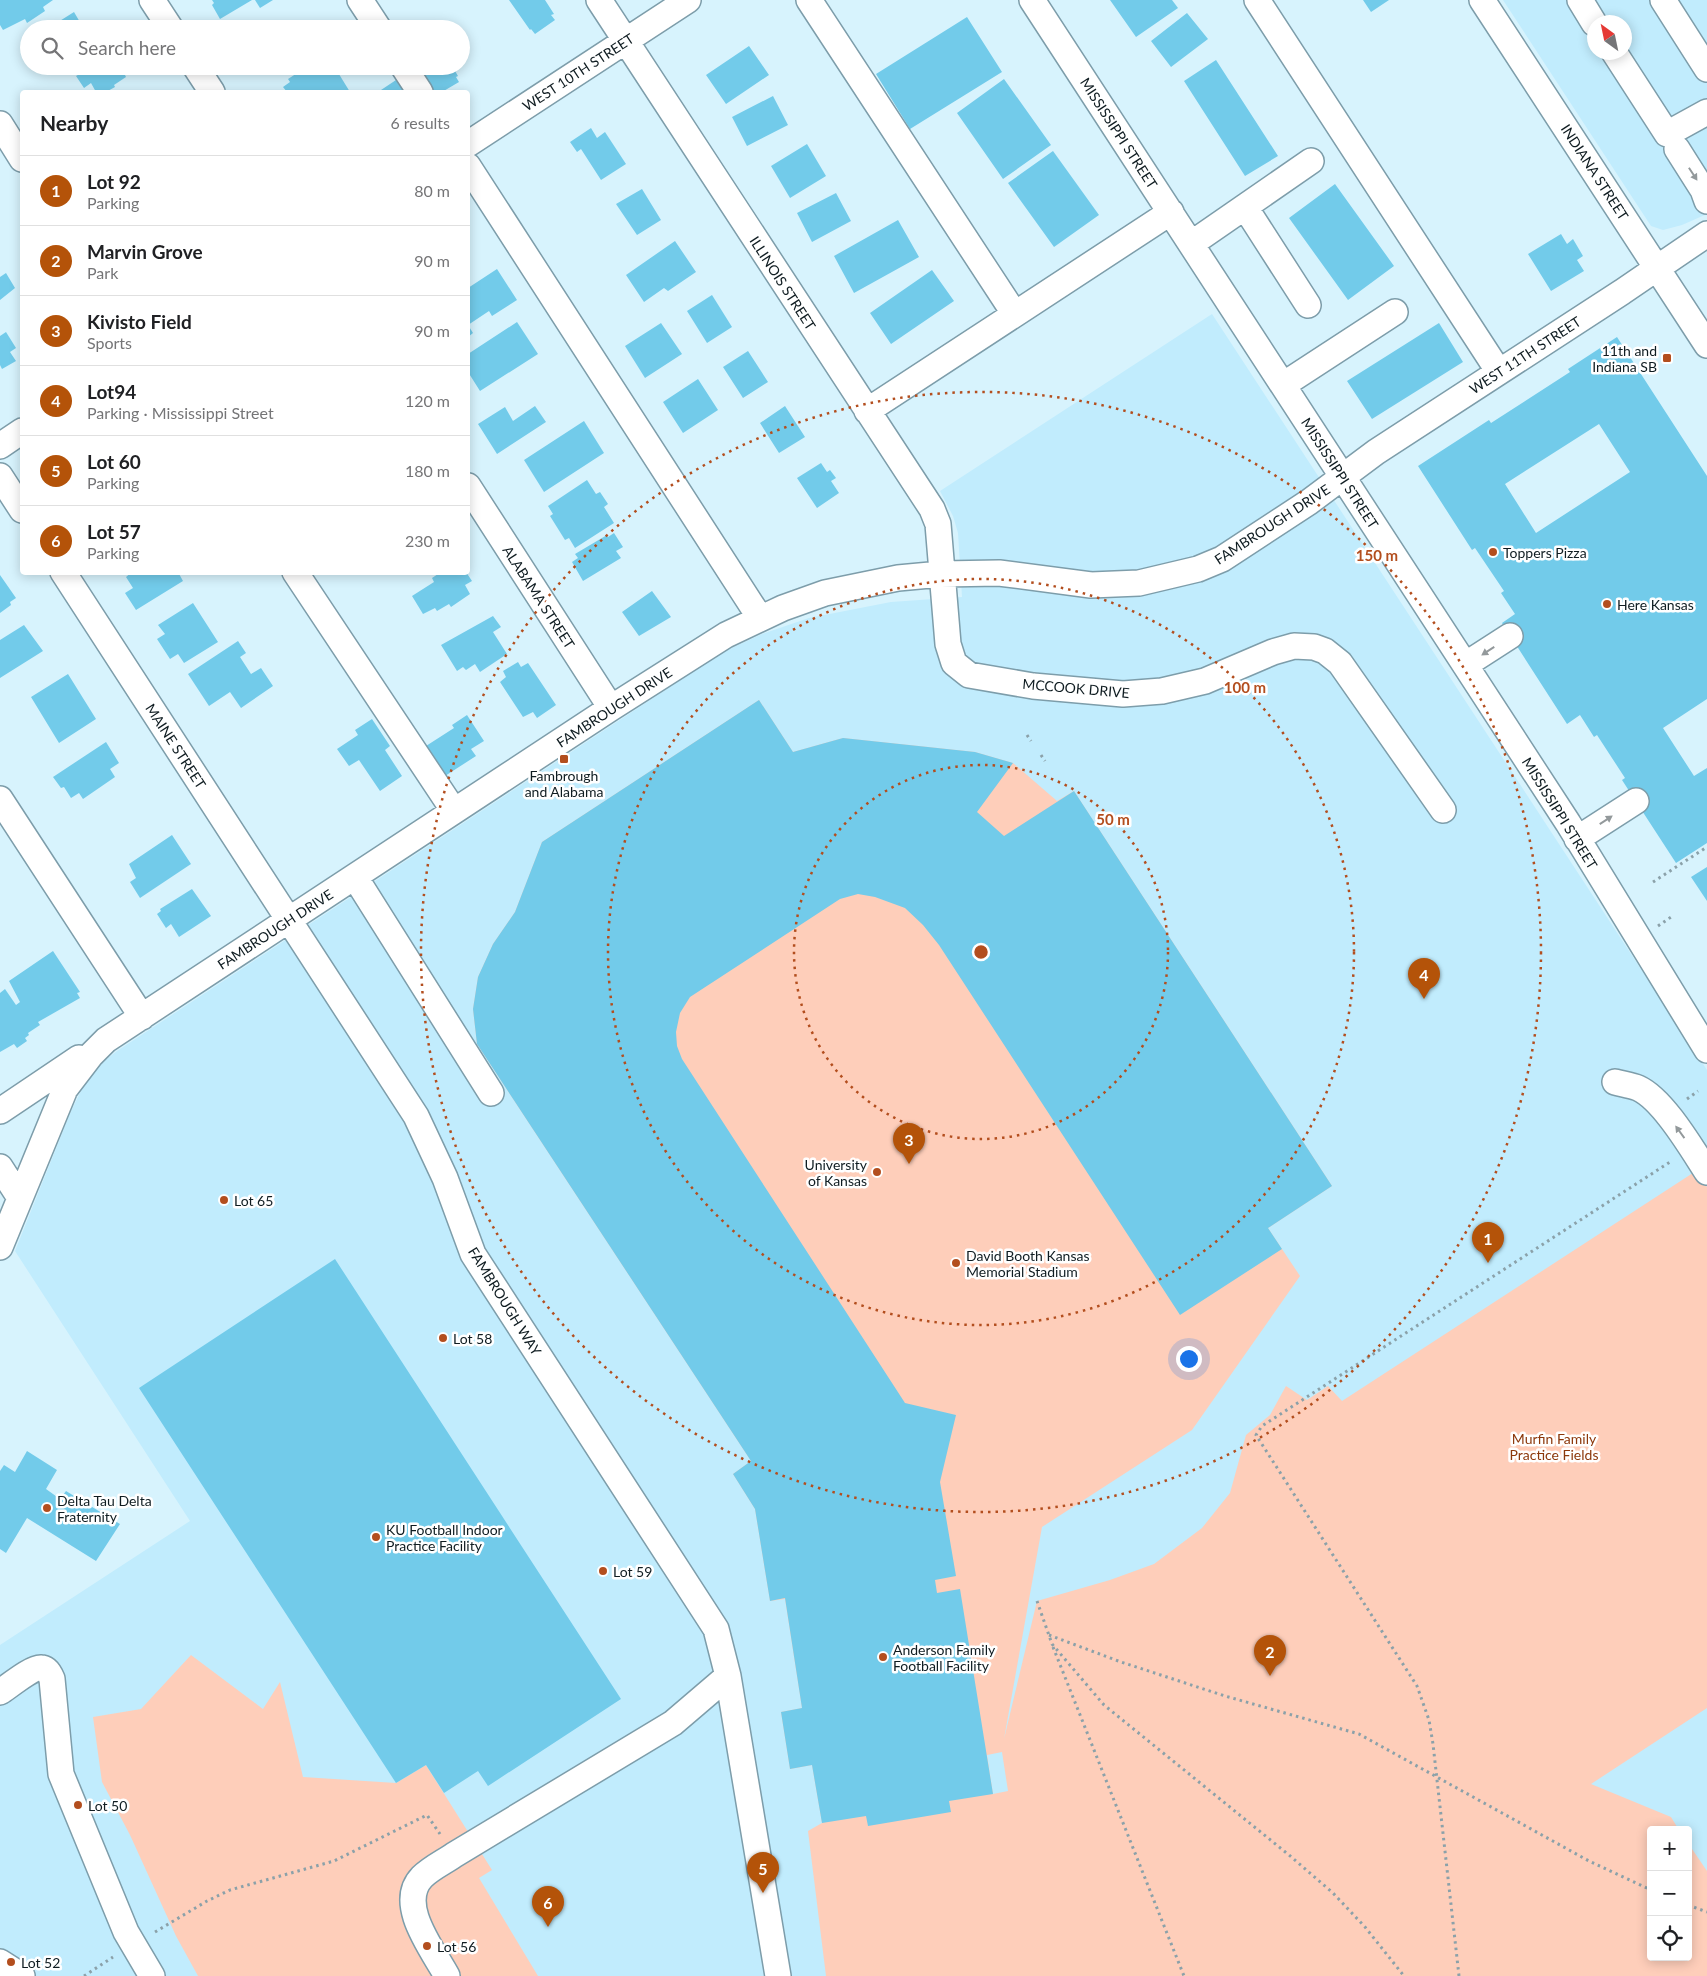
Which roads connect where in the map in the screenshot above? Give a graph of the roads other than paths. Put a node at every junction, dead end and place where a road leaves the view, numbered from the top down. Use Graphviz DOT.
graph roads {
  1 [pos="152,0"];
  2 [pos="360,0"];
  3 [pos="599,0"];
  4 [pos="688,0"];
  5 [pos="809,0"];
  6 [pos="1032,0"];
  7 [pos="1257,0"];
  8 [pos="1482,0"];
  9 [pos="1580,0"];
  10 [pos="1663,0"];
  11 [pos="1589,15"];
  12 [pos="165,20"];
  13 [pos="373,20"];
  14 [pos="625,40"];
  15 [pos="1619,60"];
  16 [pos="1707,69"];
  17 [pos="201,75"];
  18 [pos="409,75"];
  19 [pos="211,90"];
  20 [pos="419,90"];
  21 [pos="1707,112"];
  22 [pos="0,124"];
  23 [pos="470,143"];
  24 [pos="1676,149"];
  25 [pos="20,156"];
  26 [pos="1311,162"];
  27 [pos="470,169"];
  28 [pos="1707,201"];
  29 [pos="1244,207"];
  30 [pos="1170,212"];
  31 [pos="1707,234"];
  32 [pos="1191,244"];
  33 [pos="1657,268"];
  34 [pos="1308,304"];
  35 [pos="1395,312"];
  36 [pos="1014,313"];
  37 [pos="1707,345"];
  38 [pos="1499,372"];
  39 [pos="1283,385"];
  40 [pos="867,411"];
  41 [pos="20,432"];
  42 [pos="0,446"];
  43 [pos="0,476"];
  44 [pos="1342,477"];
  45 [pos="470,489"];
  46 [pos="20,507"];
  47 [pos="941,574"];
  48 [pos="65,575"];
  49 [pos="297,575"];
  50 [pos="760,618"];
  51 [pos="1510,636"];
  52 [pos="1465,665"];
  53 [pos="611,708"];
  54 [pos="0,799"];
  55 [pos="1636,801"];
  56 [pos="1443,810"];
  57 [pos="454,811"];
  58 [pos="1577,838"];
  59 [pos="355,877"];
  60 [pos="289,920"];
  61 [pos="142,1017"];
  62 [pos="106,1040"];
  63 [pos="1707,1050"];
  64 [pos="1615,1082"];
  65 [pos="492,1092"];
  66 [pos="0,1111"];
  67 [pos="0,1167"];
  68 [pos="1707,1172"];
  69 [pos="20,1198"];
  70 [pos="0,1247"];
  71 [pos="728,1676"];
  72 [pos="0,1692"];
  73 [pos="0,1962"];
  74 [pos="22,1976"];
  75 [pos="152,1976"];
  76 [pos="447,1976"];
  77 [pos="778,1976"];
  1 -- 12 [label="street"];
  2 -- 13 [label="street"];
  3 -- 14 [label="street, ILLINOIS STREET"];
  4 -- 14 [label="street, WEST 10TH STREET"];
  5 -- 36 [label="street"];
  6 -- 30 [label="street, MISSISSIPPI STREET"];
  7 -- 38 [label="street"];
  8 -- 33 [label="street, INDIANA STREET"];
  9 -- 11 [label="street"];
  10 -- 16 [label="street"];
  14 -- 23 [label="street, WEST 10TH STREET"];
  14 -- 40 [label="street, ILLINOIS STREET"];
  15 -- 21 [label="street"];
  17 -- 19 [label="street"];
  18 -- 20 [label="street"];
  22 -- 25 [label="street"];
  24 -- 28 [label="street, one-way"];
  26 -- 29 [label="street"];
  27 -- 50 [label="street"];
  29 -- 32 [label="street"];
  29 -- 34 [label="street"];
  30 -- 32 [label="street, MISSISSIPPI STREET"];
  30 -- 36 [label="street"];
  31 -- 33 [label="street, WEST 11TH STREET"];
  32 -- 39 [label="street, MISSISSIPPI STREET"];
  33 -- 37 [label="street, INDIANA STREET"];
  33 -- 38 [label="street, WEST 11TH STREET"];
  35 -- 39 [label="street"];
  36 -- 40 [label="street"];
  38 -- 44 [label="street, WEST 11TH STREET"];
  39 -- 44 [label="street, MISSISSIPPI STREET"];
  40 -- 47 [label="street, ILLINOIS STREET"];
  41 -- 42 [label="street"];
  43 -- 46 [label="street"];
  44 -- 47 [label="street, FAMBROUGH DRIVE"];
  44 -- 52 [label="street, MISSISSIPPI STREET"];
  45 -- 53 [label="street, ALABAMA STREET"];
  47 -- 50 [label="street, FAMBROUGH DRIVE"];
  47 -- 56 [label="street, MCCOOK DRIVE"];
  48 -- 60 [label="street, MAINE STREET"];
  49 -- 57 [label="street"];
  50 -- 53 [label="street, FAMBROUGH DRIVE"];
  51 -- 52 [label="street, one-way"];
  52 -- 58 [label="street, MISSISSIPPI STREET"];
  53 -- 57 [label="street, FAMBROUGH DRIVE"];
  54 -- 61 [label="street"];
  58 -- 55 [label="street, one-way"];
  57 -- 59 [label="street, FAMBROUGH DRIVE"];
  58 -- 63 [label="street, MISSISSIPPI STREET"];
  59 -- 60 [label="street, FAMBROUGH DRIVE"];
  59 -- 65 [label="street"];
  60 -- 61 [label="street, FAMBROUGH DRIVE"];
  60 -- 71 [label="street, FAMBROUGH WAY"];
  61 -- 62 [label="street, FAMBROUGH DRIVE"];
  62 -- 66 [label="street"];
  62 -- 69 [label="street, FAMBROUGH DRIVE"];
  68 -- 64 [label="street, one-way"];
  67 -- 69 [label="street"];
  69 -- 70 [label="street"];
  71 -- 76 [label="street"];
  71 -- 77 [label="street, FAMBROUGH WAY"];
  72 -- 75 [label="street"];
  73 -- 74 [label="street"];
}
